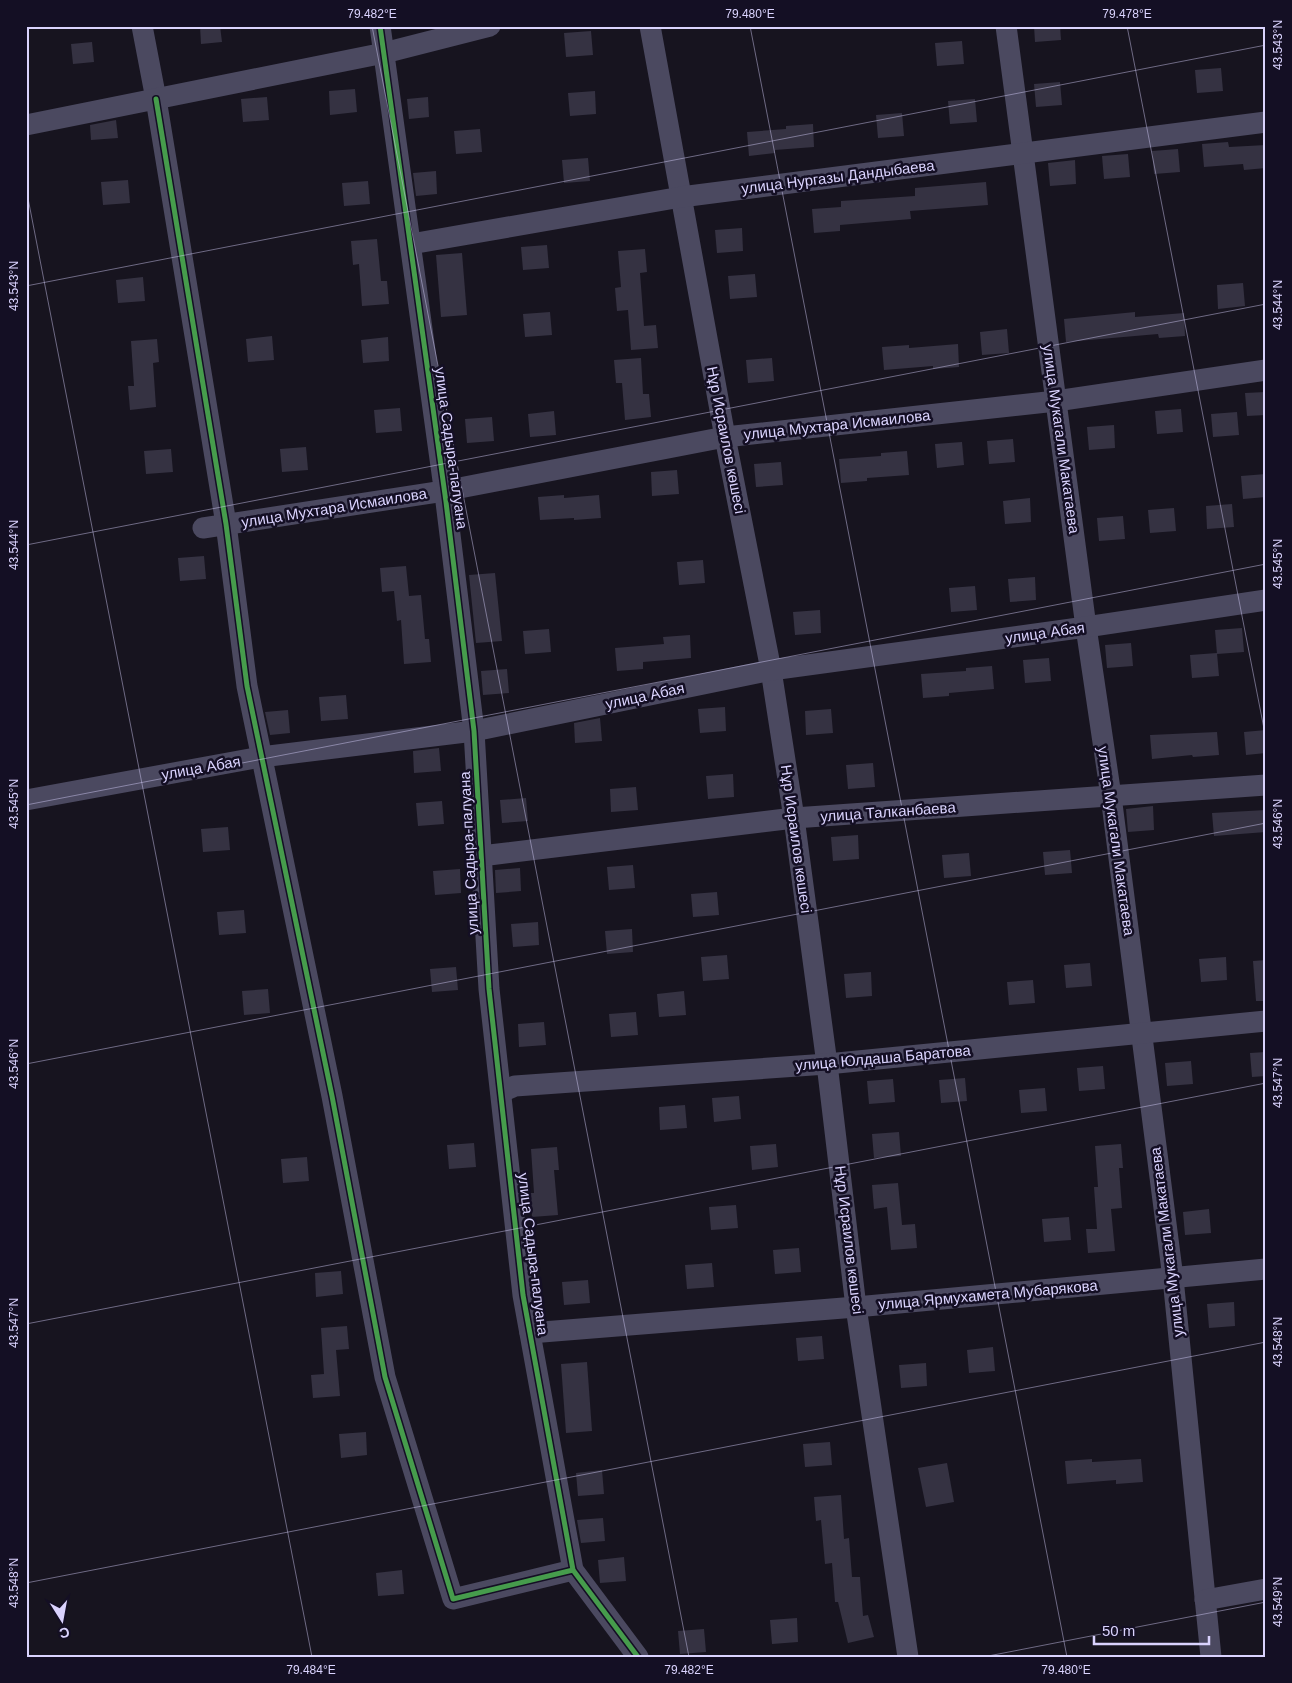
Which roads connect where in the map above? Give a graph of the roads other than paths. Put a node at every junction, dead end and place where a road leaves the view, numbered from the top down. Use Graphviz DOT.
graph roads {
  1 [pos="142,26"];
  2 [pos="380,26"];
  3 [pos="490,26"];
  4 [pos="650,26"];
  5 [pos="1006,26"];
  6 [pos="384,53"];
  7 [pos="156,99"];
  8 [pos="1266,122"];
  9 [pos="26,125"];
  10 [pos="1023,154"];
  11 [pos="681,197"];
  12 [pos="412,244"];
  13 [pos="1266,370"];
  14 [pos="1056,401"];
  15 [pos="726,436"];
  16 [pos="444,491"];
  17 [pos="226,524"];
  18 [pos="203,528"];
  19 [pos="1266,600"];
  20 [pos="1086,628"];
  21 [pos="771,670"];
  22 [pos="474,731"];
  23 [pos="262,757"];
  24 [pos="1266,785"];
  25 [pos="1111,796"];
  26 [pos="26,800"];
  27 [pos="794,818"];
  28 [pos="481,856"];
  29 [pos="1266,1021"];
  30 [pos="1141,1033"];
  31 [pos="827,1064"];
  32 [pos="501,1092"];
  33 [pos="1266,1269"];
  34 [pos="1173,1278"];
  35 [pos="856,1307"];
  36 [pos="530,1333"];
  37 [pos="573,1570"];
  38 [pos="1266,1589"];
  39 [pos="1205,1600"];
  40 [pos="638,1657"];
  41 [pos="908,1657"];
  42 [pos="1211,1657"];
  1 -- 7 [label="street"];
  2 -- 6 [label="street, улица Садыра-палуана"];
  3 -- 6 [label="street"];
  4 -- 11 [label="street, Нұр Исраилов көшесі"];
  5 -- 10 [label="street, улица Мукагали Макатаева"];
  6 -- 7 [label="street"];
  6 -- 12 [label="street, улица Садыра-палуана"];
  7 -- 9 [label="street"];
  7 -- 17 [label="street"];
  8 -- 10 [label="street, улица Нургазы Дандыбаева"];
  10 -- 11 [label="street, улица Нургазы Дандыбаева"];
  10 -- 14 [label="street, улица Мукагали Макатаева"];
  11 -- 12 [label="street, улица Нургазы Дандыбаева"];
  11 -- 15 [label="street, Нұр Исраилов көшесі"];
  12 -- 16 [label="street, улица Садыра-палуана"];
  13 -- 14 [label="street, улица Мухтара Исмаилова"];
  14 -- 15 [label="street, улица Мухтара Исмаилова"];
  14 -- 20 [label="street, улица Мукагали Макатаева"];
  15 -- 16 [label="street, улица Мухтара Исмаилова"];
  15 -- 21 [label="street, Нұр Исраилов көшесі"];
  16 -- 17 [label="street, улица Мухтара Исмаилова"];
  16 -- 22 [label="street, улица Садыра-палуана"];
  17 -- 18 [label="street, улица Мухтара Исмаилова"];
  17 -- 23 [label="street"];
  19 -- 20 [label="street, улица Абая"];
  20 -- 21 [label="street, улица Абая"];
  20 -- 25 [label="street, улица Мукагали Макатаева"];
  21 -- 22 [label="street, улица Абая"];
  21 -- 27 [label="street, Нұр Исраилов көшесі"];
  22 -- 23 [label="street, улица Абая"];
  22 -- 28 [label="street, улица Садыра-палуана"];
  23 -- 26 [label="street, улица Абая"];
  23 -- 37 [label="street"];
  24 -- 25 [label="street, улица Талканбаева"];
  25 -- 27 [label="street, улица Талканбаева"];
  25 -- 30 [label="street, улица Мукагали Макатаева"];
  27 -- 28 [label="street, улица Талканбаева"];
  27 -- 31 [label="street, Нұр Исраилов көшесі"];
  28 -- 32 [label="street, улица Садыра-палуана"];
  29 -- 30 [label="street, улица Юлдаша Баратова"];
  30 -- 31 [label="street, улица Юлдаша Баратова"];
  30 -- 34 [label="street, улица Мукагали Макатаева"];
  31 -- 32 [label="street, улица Юлдаша Баратова"];
  31 -- 35 [label="street, Нұр Исраилов көшесі"];
  32 -- 36 [label="street, улица Садыра-палуана"];
  33 -- 34 [label="street, улица Ярмухамета Мубарякова"];
  34 -- 35 [label="street, улица Ярмухамета Мубарякова"];
  34 -- 39 [label="street, улица Мукагали Макатаева"];
  35 -- 36 [label="street, улица Ярмухамета Мубарякова"];
  35 -- 41 [label="street, Нұр Исраилов көшесі"];
  36 -- 37 [label="street, улица Садыра-палуана"];
  37 -- 40 [label="street, улица Садыра-палуана"];
  38 -- 39 [label="street"];
  39 -- 42 [label="street, улица Мукагали Макатаева"];
}
